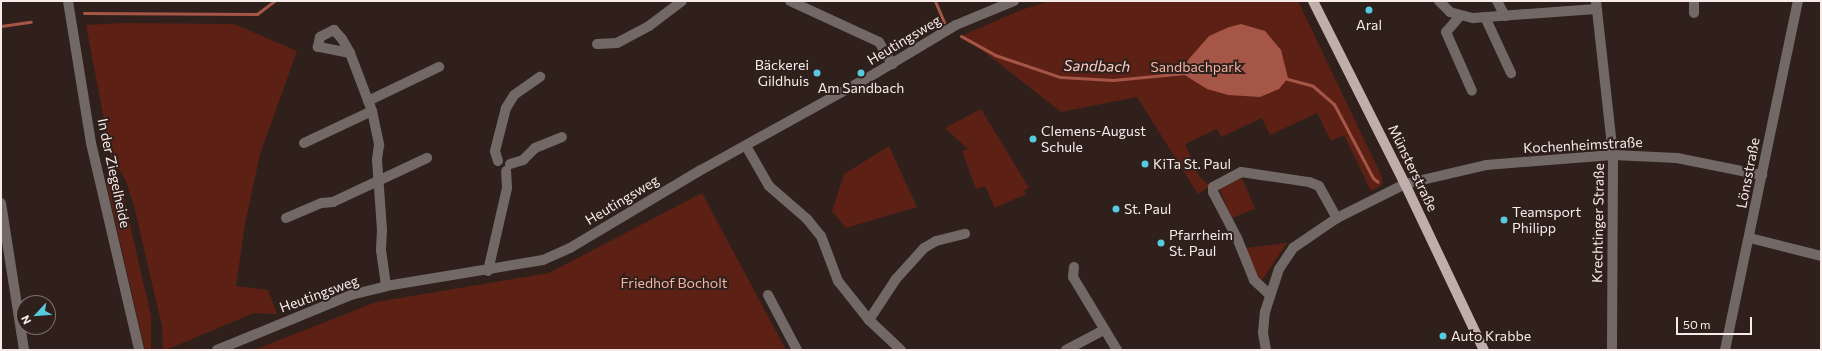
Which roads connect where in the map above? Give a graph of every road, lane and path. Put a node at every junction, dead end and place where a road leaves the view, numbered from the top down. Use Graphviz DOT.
graph roads {
  1 [pos="68,1"];
  2 [pos="682,1"];
  3 [pos="790,1"];
  4 [pos="1014,1"];
  5 [pos="1313,1"];
  6 [pos="1439,1"];
  7 [pos="1497,1"];
  8 [pos="1694,1"];
  9 [pos="1798,1"];
  10 [pos="1596,5"];
  11 [pos="1694,13"];
  12 [pos="1460,16"];
  13 [pos="1505,16"];
  14 [pos="1485,17"];
  15 [pos="597,44"];
  16 [pos="350,53"];
  17 [pos="892,64"];
  18 [pos="439,67"];
  19 [pos="1511,73"];
  20 [pos="540,77"];
  21 [pos="1472,91"];
  22 [pos="370,106"];
  23 [pos="562,137"];
  24 [pos="304,143"];
  25 [pos="746,146"];
  26 [pos="1613,155"];
  27 [pos="427,158"];
  28 [pos="508,167"];
  29 [pos="1762,175"];
  30 [pos="379,182"];
  31 [pos="1406,184"];
  32 [pos="1,203"];
  33 [pos="286,218"];
  34 [pos="1337,218"];
  35 [pos="965,234"];
  36 [pos="1750,238"];
  37 [pos="1821,256"];
  38 [pos="1074,267"];
  39 [pos="488,271"];
  40 [pos="386,286"];
  41 [pos="768,295"];
  42 [pos="1270,295"];
  43 [pos="870,320"];
  44 [pos="1104,330"];
  45 [pos="24,350"];
  46 [pos="139,350"];
  47 [pos="217,350"];
  48 [pos="797,350"];
  49 [pos="902,350"];
  50 [pos="1066,350"];
  51 [pos="1117,350"];
  52 [pos="1266,350"];
  53 [pos="1484,350"];
  54 [pos="1612,350"];
  55 [pos="1725,350"];
  1 -- 46 [label="street, In der Ziegelheide"];
  2 -- 15 [label="street"];
  3 -- 17 [label="street"];
  4 -- 17 [label="street, Heutingsweg"];
  5 -- 31 [label="main road, Münsterstraße"];
  6 -- 12 [label="street"];
  7 -- 13 [label="street"];
  8 -- 11 [label="street"];
  9 -- 29 [label="street, Lönsstraße"];
  10 -- 13 [label="street"];
  10 -- 26 [label="street, Krechtinger Straße"];
  12 -- 14 [label="street"];
  12 -- 21 [label="street"];
  13 -- 14 [label="street"];
  14 -- 19 [label="street"];
  16 -- 22 [label="street"];
  17 -- 25 [label="street, Heutingsweg"];
  18 -- 22 [label="street"];
  20 -- 28 [label="street"];
  22 -- 24 [label="street"];
  22 -- 30 [label="street"];
  23 -- 28 [label="street"];
  25 -- 39 [label="street, Heutingsweg"];
  25 -- 43 [label="street"];
  26 -- 29 [label="street, Kochenheimstraße"];
  26 -- 31 [label="street, Kochenheimstraße"];
  26 -- 54 [label="street, Krechtinger Straße"];
  27 -- 30 [label="street"];
  28 -- 39 [label="street"];
  29 -- 36 [label="street, Lönsstraße"];
  30 -- 33 [label="street"];
  30 -- 40 [label="street"];
  31 -- 34 [label="street, Kochenheimstraße"];
  31 -- 53 [label="main road, Münsterstraße"];
  32 -- 45 [label="street"];
  34 -- 42 [label="street, Kochenheimstraße"];
  34 -- 42 [label="street"];
  35 -- 43 [label="street"];
  36 -- 37 [label="street"];
  36 -- 55 [label="street, Lönsstraße"];
  38 -- 44 [label="street"];
  39 -- 40 [label="street, Heutingsweg"];
  40 -- 47 [label="street, Heutingsweg"];
  41 -- 48 [label="street"];
  42 -- 52 [label="street, Kochenheimstraße"];
  43 -- 49 [label="street"];
  44 -- 50 [label="street"];
  44 -- 51 [label="street"];
}
